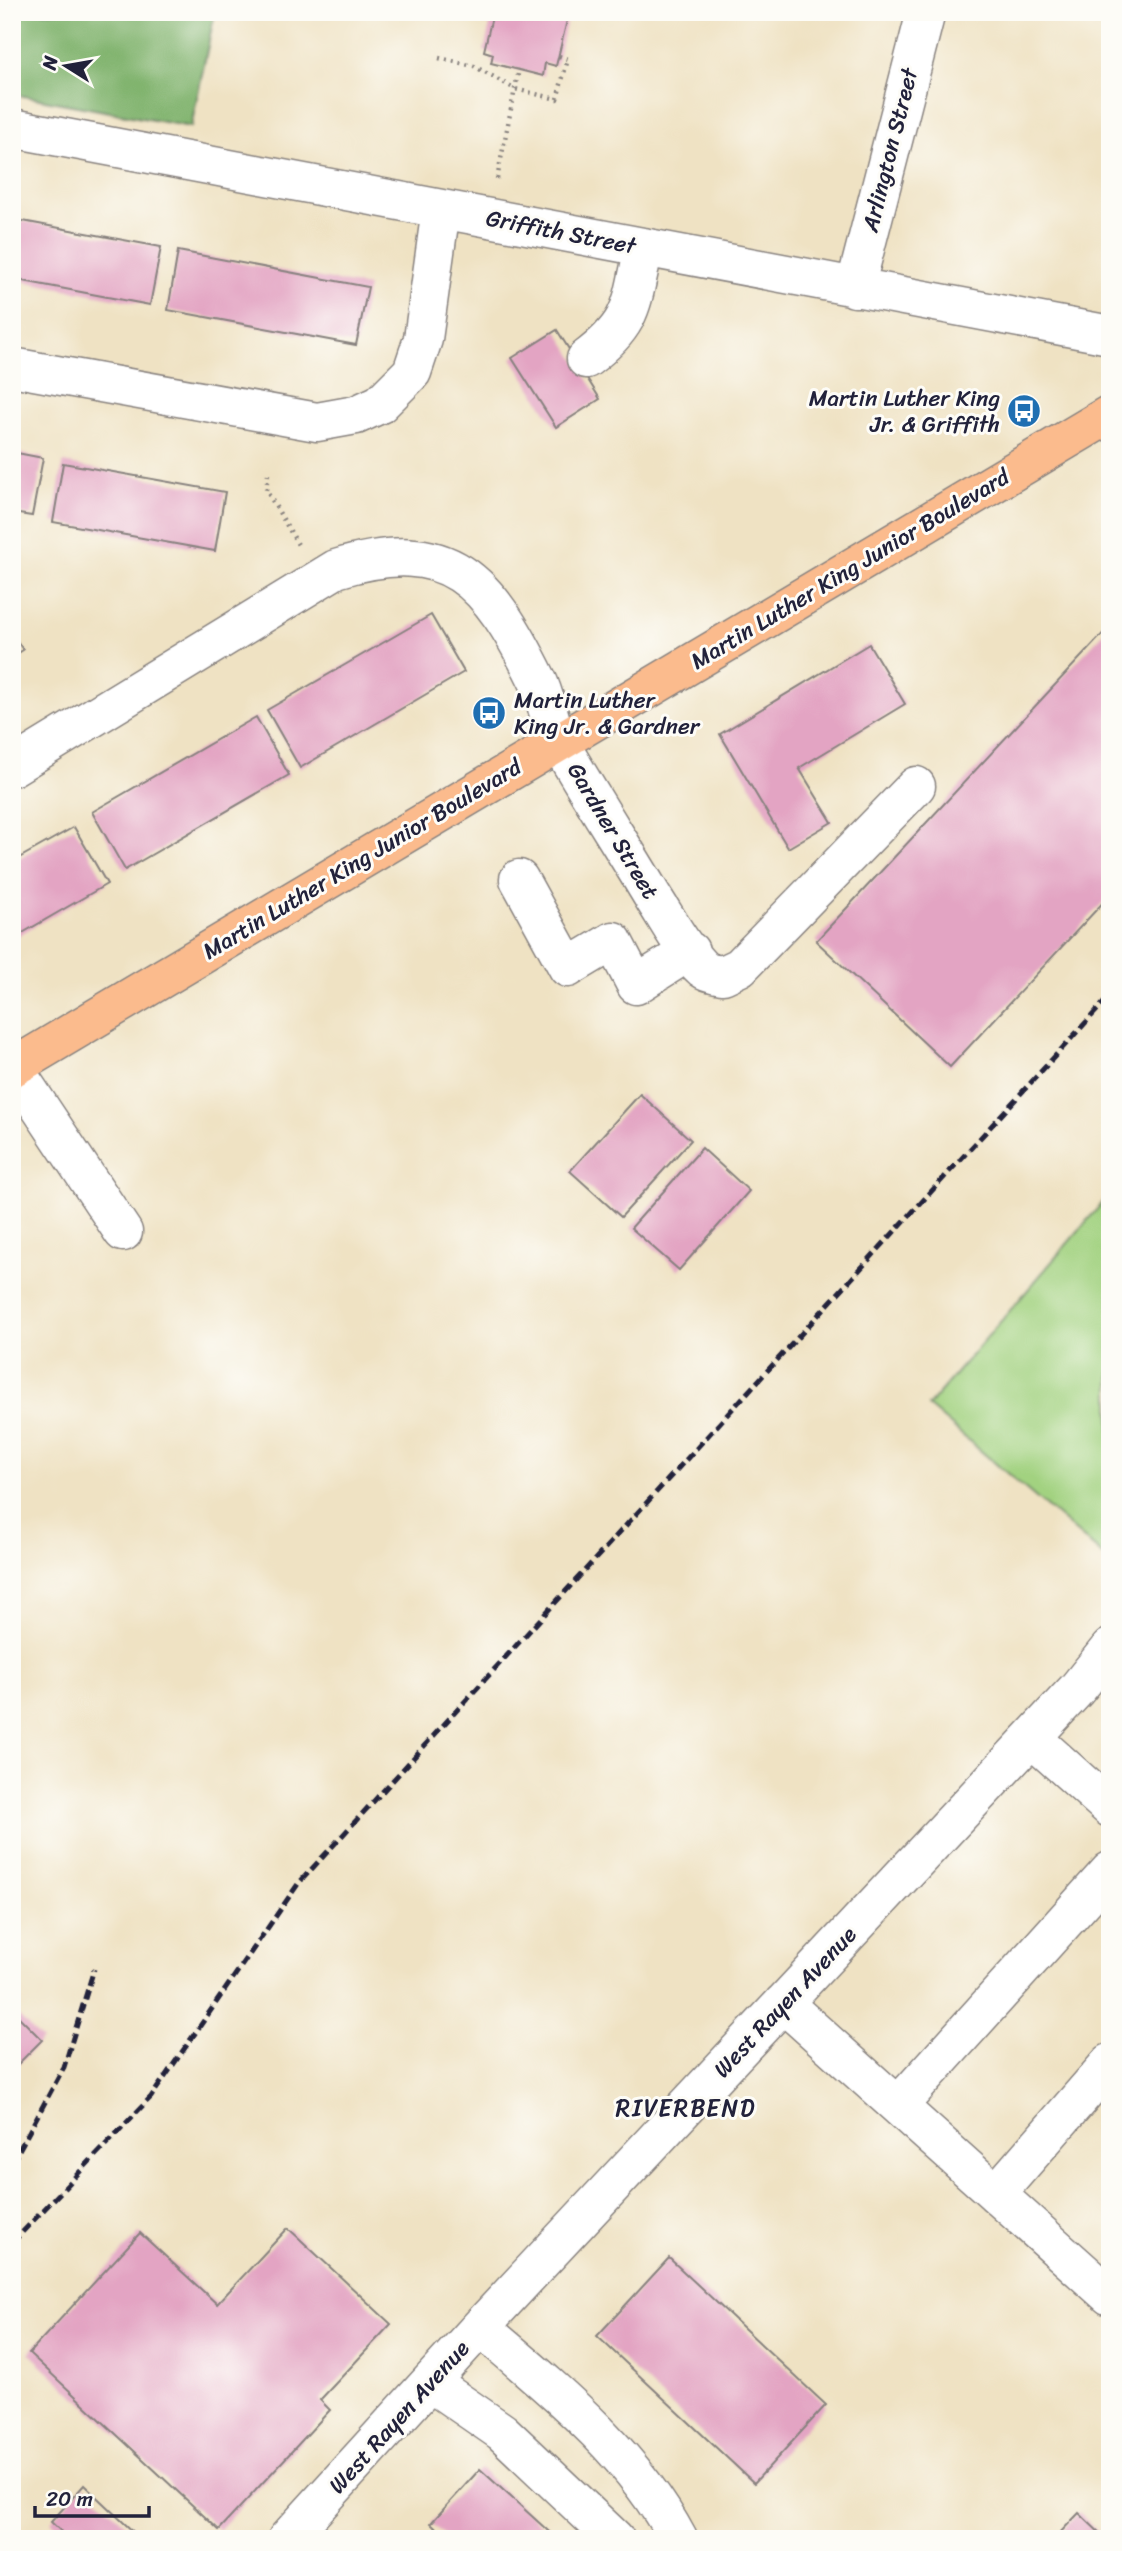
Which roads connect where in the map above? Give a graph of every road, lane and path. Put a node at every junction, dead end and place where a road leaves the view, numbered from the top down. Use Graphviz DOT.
graph roads {
  1 [pos="926,12"];
  2 [pos="559,56"];
  3 [pos="439,58"];
  4 [pos="519,69"];
  5 [pos="515,89"];
  6 [pos="12,128"];
  7 [pos="496,184"];
  8 [pos="441,209"];
  9 [pos="644,247"];
  10 [pos="855,288"];
  11 [pos="1110,335"];
  12 [pos="586,359"];
  13 [pos="12,366"];
  14 [pos="1110,414"];
  15 [pos="268,474"];
  16 [pos="306,557"];
  17 [pos="559,741"];
  18 [pos="12,767"];
  19 [pos="916,786"];
  20 [pos="519,879"];
  21 [pos="690,951"];
  22 [pos="13,1068"];
  23 [pos="123,1233"];
  24 [pos="1104,1665"];
  25 [pos="1032,1738"];
  26 [pos="1110,1808"];
  27 [pos="1110,1871"];
  28 [pos="783,2003"];
  29 [pos="1110,2063"];
  30 [pos="898,2106"];
  31 [pos="996,2194"];
  32 [pos="1110,2296"];
  33 [pos="480,2327"];
  34 [pos="431,2383"];
  35 [pos="287,2539"];
  36 [pos="615,2539"];
  37 [pos="678,2539"];
  1 -- 10 [label="street, Arlington Street"];
  2 -- 5 [label="path"];
  3 -- 5 [label="path"];
  4 -- 5 [label="path"];
  5 -- 7 [label="path"];
  6 -- 8 [label="street, Griffith Street"];
  8 -- 9 [label="street, Griffith Street"];
  8 -- 13 [label="street"];
  9 -- 10 [label="street, Griffith Street"];
  9 -- 12 [label="street"];
  10 -- 11 [label="street, Griffith Street"];
  14 -- 17 [label="main road, Martin Luther King Junior Boulevard"];
  15 -- 16 [label="path"];
  17 -- 18 [label="street, Gardner Street"];
  17 -- 21 [label="street, Gardner Street"];
  17 -- 22 [label="main road, Martin Luther King Junior Boulevard"];
  19 -- 21 [label="street, Gardner Street"];
  20 -- 21 [label="street"];
  22 -- 23 [label="street"];
  24 -- 25 [label="street, West Rayen Avenue"];
  25 -- 26 [label="street"];
  25 -- 28 [label="street, West Rayen Avenue"];
  27 -- 30 [label="street"];
  28 -- 30 [label="street"];
  28 -- 33 [label="street, West Rayen Avenue"];
  29 -- 31 [label="street"];
  30 -- 31 [label="street"];
  31 -- 32 [label="street"];
  33 -- 34 [label="street, West Rayen Avenue"];
  33 -- 37 [label="street"];
  34 -- 35 [label="street, West Rayen Avenue"];
  34 -- 36 [label="street"];
}
